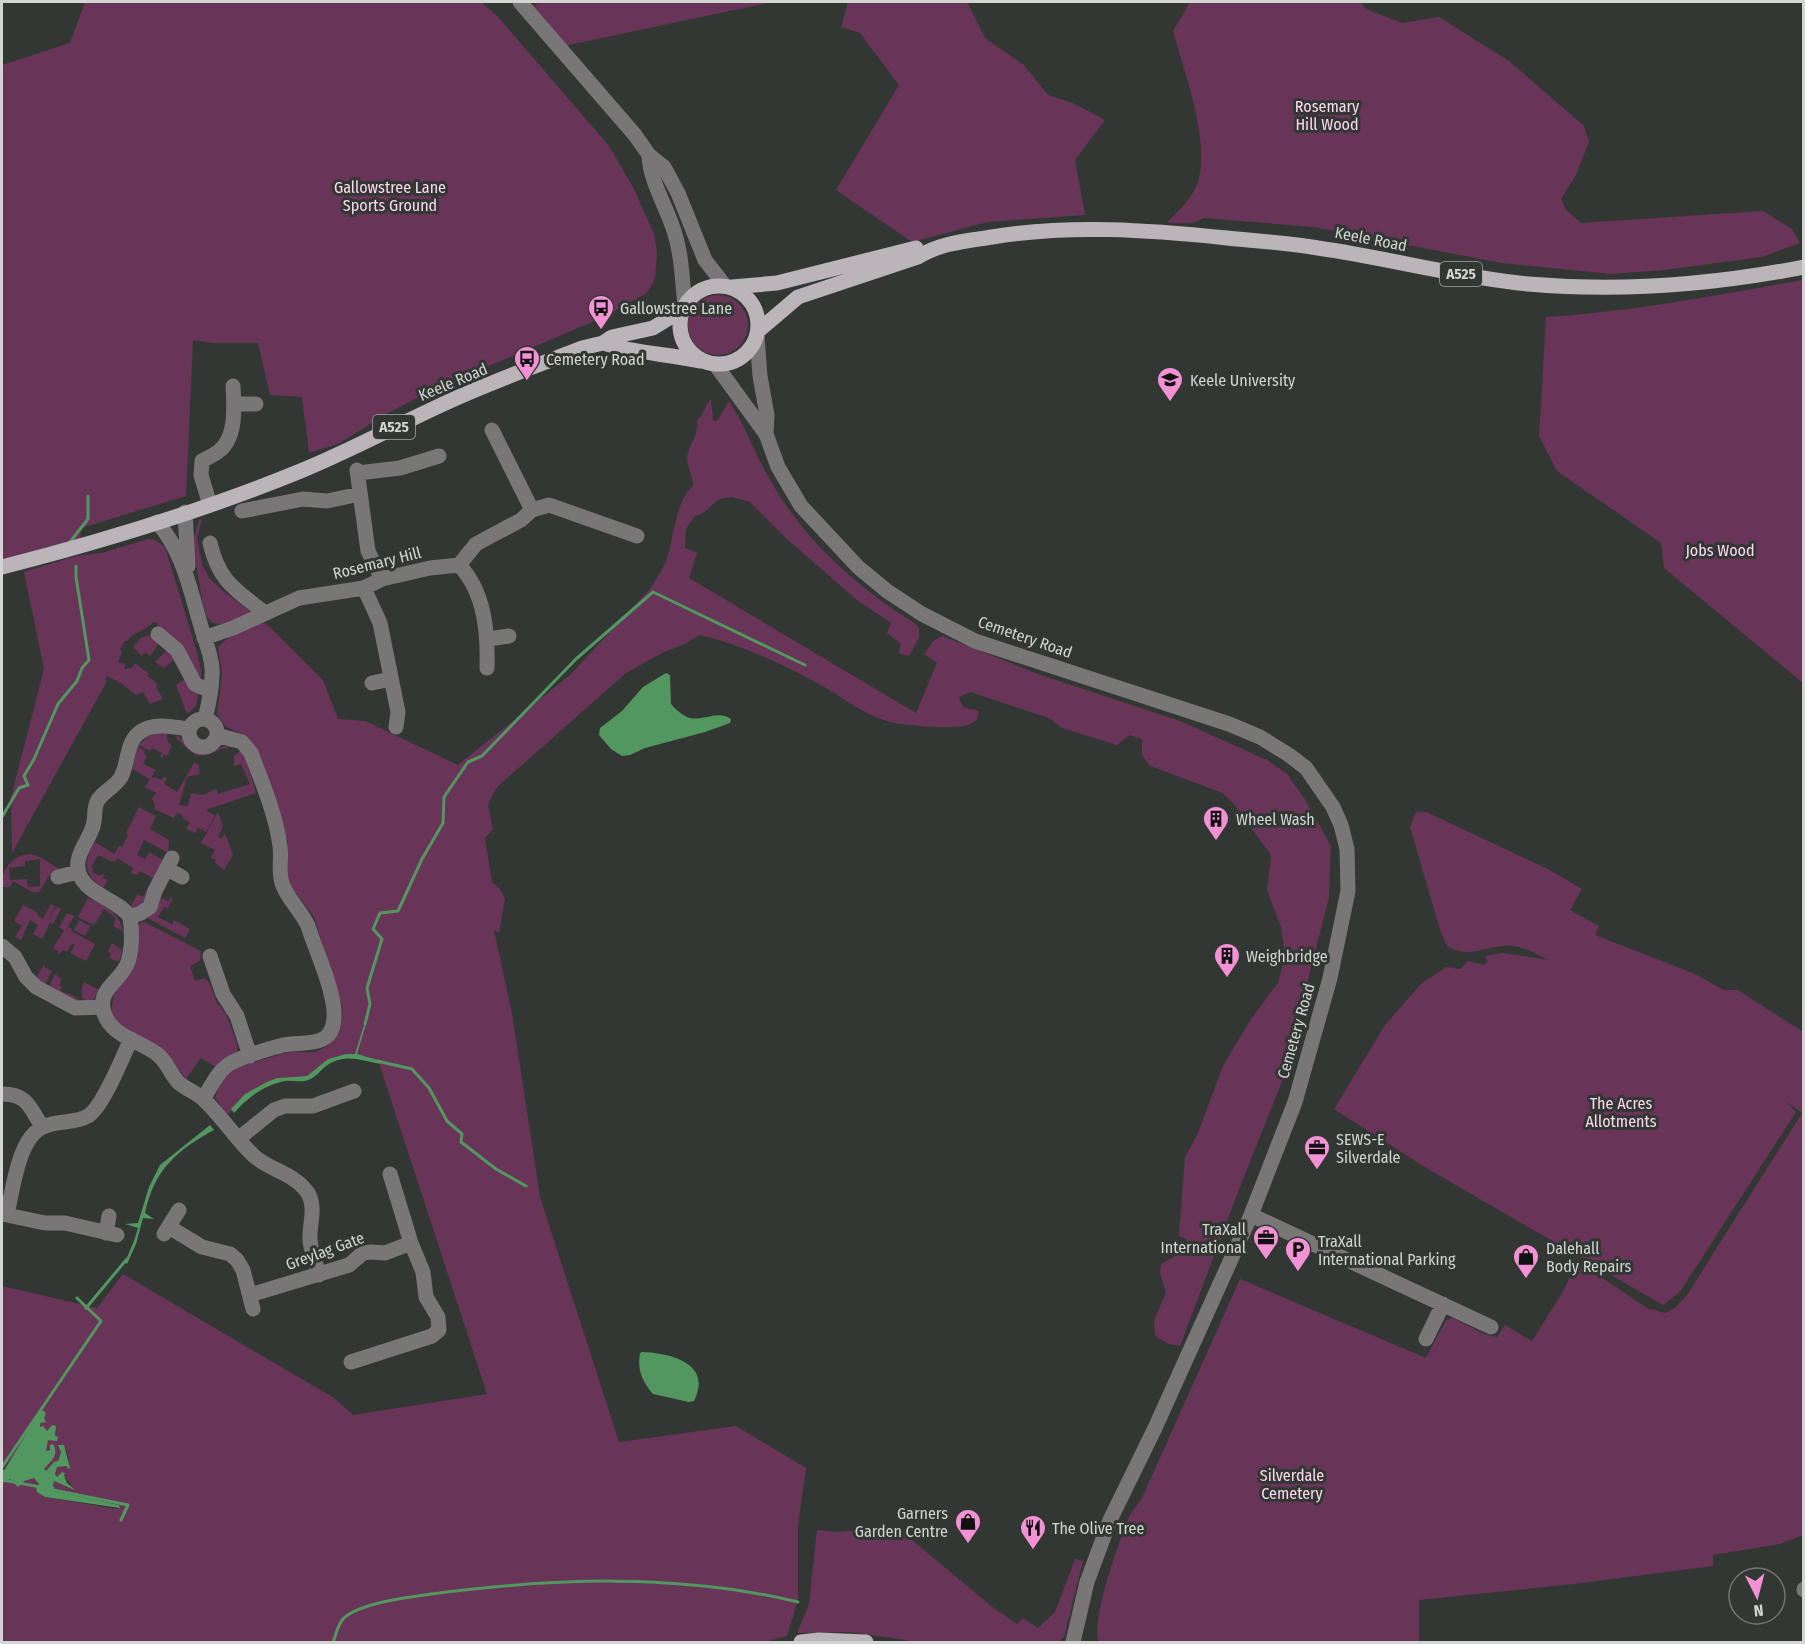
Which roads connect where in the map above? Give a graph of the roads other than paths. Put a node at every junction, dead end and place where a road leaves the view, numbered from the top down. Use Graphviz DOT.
graph roads {
  1 [pos="520,2"];
  2 [pos="649,155"];
  3 [pos="931,249"];
  4 [pos="1803,267"];
  5 [pos="728,286"];
  6 [pos="683,308"];
  7 [pos="758,333"];
  8 [pos="603,344"];
  9 [pos="711,363"];
  10 [pos="233,386"];
  11 [pos="234,404"];
  12 [pos="256,404"];
  13 [pos="492,430"];
  14 [pos="766,434"];
  15 [pos="439,456"];
  16 [pos="360,494"];
  17 [pos="210,505"];
  18 [pos="532,510"];
  19 [pos="242,511"];
  20 [pos="185,513"];
  21 [pos="157,522"];
  22 [pos="637,536"];
  23 [pos="208,551"];
  24 [pos="459,565"];
  25 [pos="2,567"];
  26 [pos="382,579"];
  27 [pos="189,584"];
  28 [pos="364,588"];
  29 [pos="266,613"];
  30 [pos="158,634"];
  31 [pos="508,636"];
  32 [pos="204,638"];
  33 [pos="488,639"];
  34 [pos="487,668"];
  35 [pos="391,679"];
  36 [pos="372,683"];
  37 [pos="210,691"];
  38 [pos="205,719"];
  39 [pos="396,727"];
  40 [pos="189,729"];
  41 [pos="217,735"];
  42 [pos="78,872"];
  43 [pos="58,877"];
  44 [pos="182,877"];
  45 [pos="130,917"];
  46 [pos="2,946"];
  47 [pos="208,964"];
  48 [pos="102,1007"];
  49 [pos="131,1039"];
  50 [pos="250,1056"];
  51 [pos="345,1088"];
  52 [pos="11,1091"];
  53 [pos="203,1099"];
  54 [pos="42,1127"];
  55 [pos="233,1135"];
  56 [pos="390,1174"];
  57 [pos="179,1210"];
  58 [pos="4,1214"];
  59 [pos="1251,1215"];
  60 [pos="109,1216"];
  61 [pos="411,1243"];
  62 [pos="319,1275"];
  63 [pos="1443,1304"];
  64 [pos="1491,1327"];
  65 [pos="1426,1339"];
  66 [pos="355,1355"];
  67 [pos="801,1642"];
  68 [pos="866,1642"];
  69 [pos="1073,1642"];
  1 -- 2 [label="street"];
  2 -- 5 [label="street"];
  2 -- 6 [label="street"];
  3 -- 4 [label="main road, Keele Road / A525"];
  3 -- 5 [label="main road, Keele Road / A525"];
  3 -- 7 [label="main road, Keele Road / A525"];
  5 -- 6 [label="main road"];
  5 -- 7 [label="main road"];
  6 -- 8 [label="main road, Keele Road / A525"];
  6 -- 9 [label="main road"];
  7 -- 9 [label="main road"];
  7 -- 14 [label="street, Cemetery Road"];
  8 -- 9 [label="main road, Keele Road / A525"];
  8 -- 17 [label="main road, Keele Road / A525"];
  9 -- 14 [label="street, Cemetery Road"];
  10 -- 11 [label="street"];
  11 -- 12 [label="street"];
  11 -- 17 [label="street"];
  13 -- 18 [label="street"];
  14 -- 59 [label="street, Cemetery Road"];
  15 -- 16 [label="street"];
  16 -- 19 [label="street"];
  16 -- 26 [label="street"];
  17 -- 20 [label="main road, Keele Road / A525"];
  18 -- 22 [label="street"];
  18 -- 24 [label="street"];
  20 -- 21 [label="main road, Keele Road / A525"];
  20 -- 27 [label="street"];
  21 -- 25 [label="main road, Keele Road / A525"];
  21 -- 27 [label="street"];
  23 -- 29 [label="street"];
  24 -- 26 [label="street, Rosemary Hill"];
  24 -- 33 [label="street"];
  26 -- 28 [label="street, Rosemary Hill"];
  27 -- 32 [label="street"];
  28 -- 29 [label="street, Rosemary Hill"];
  28 -- 35 [label="street"];
  29 -- 32 [label="street, Rosemary Hill"];
  30 -- 37 [label="street"];
  31 -- 33 [label="street"];
  32 -- 37 [label="street"];
  33 -- 34 [label="street"];
  35 -- 36 [label="street"];
  35 -- 39 [label="street"];
  37 -- 38 [label="street"];
  38 -- 40 [label="street"];
  38 -- 41 [label="street"];
  40 -- 41 [label="street"];
  40 -- 42 [label="street"];
  41 -- 50 [label="street"];
  42 -- 43 [label="street"];
  42 -- 45 [label="street"];
  44 -- 45 [label="street"];
  45 -- 48 [label="street"];
  46 -- 48 [label="street"];
  47 -- 50 [label="street"];
  48 -- 49 [label="street"];
  49 -- 53 [label="street"];
  49 -- 54 [label="street"];
  50 -- 53 [label="street"];
  51 -- 55 [label="street"];
  52 -- 54 [label="street"];
  53 -- 55 [label="street"];
  54 -- 58 [label="street"];
  55 -- 62 [label="street"];
  56 -- 61 [label="street"];
  57 -- 62 [label="street, Greylag Gate"];
  58 -- 60 [label="street"];
  59 -- 63 [label="street"];
  59 -- 69 [label="street, Cemetery Road"];
  61 -- 62 [label="street, Greylag Gate"];
  61 -- 66 [label="street"];
  63 -- 64 [label="street"];
  63 -- 65 [label="street"];
  67 -- 68 [label="main road"];
}
